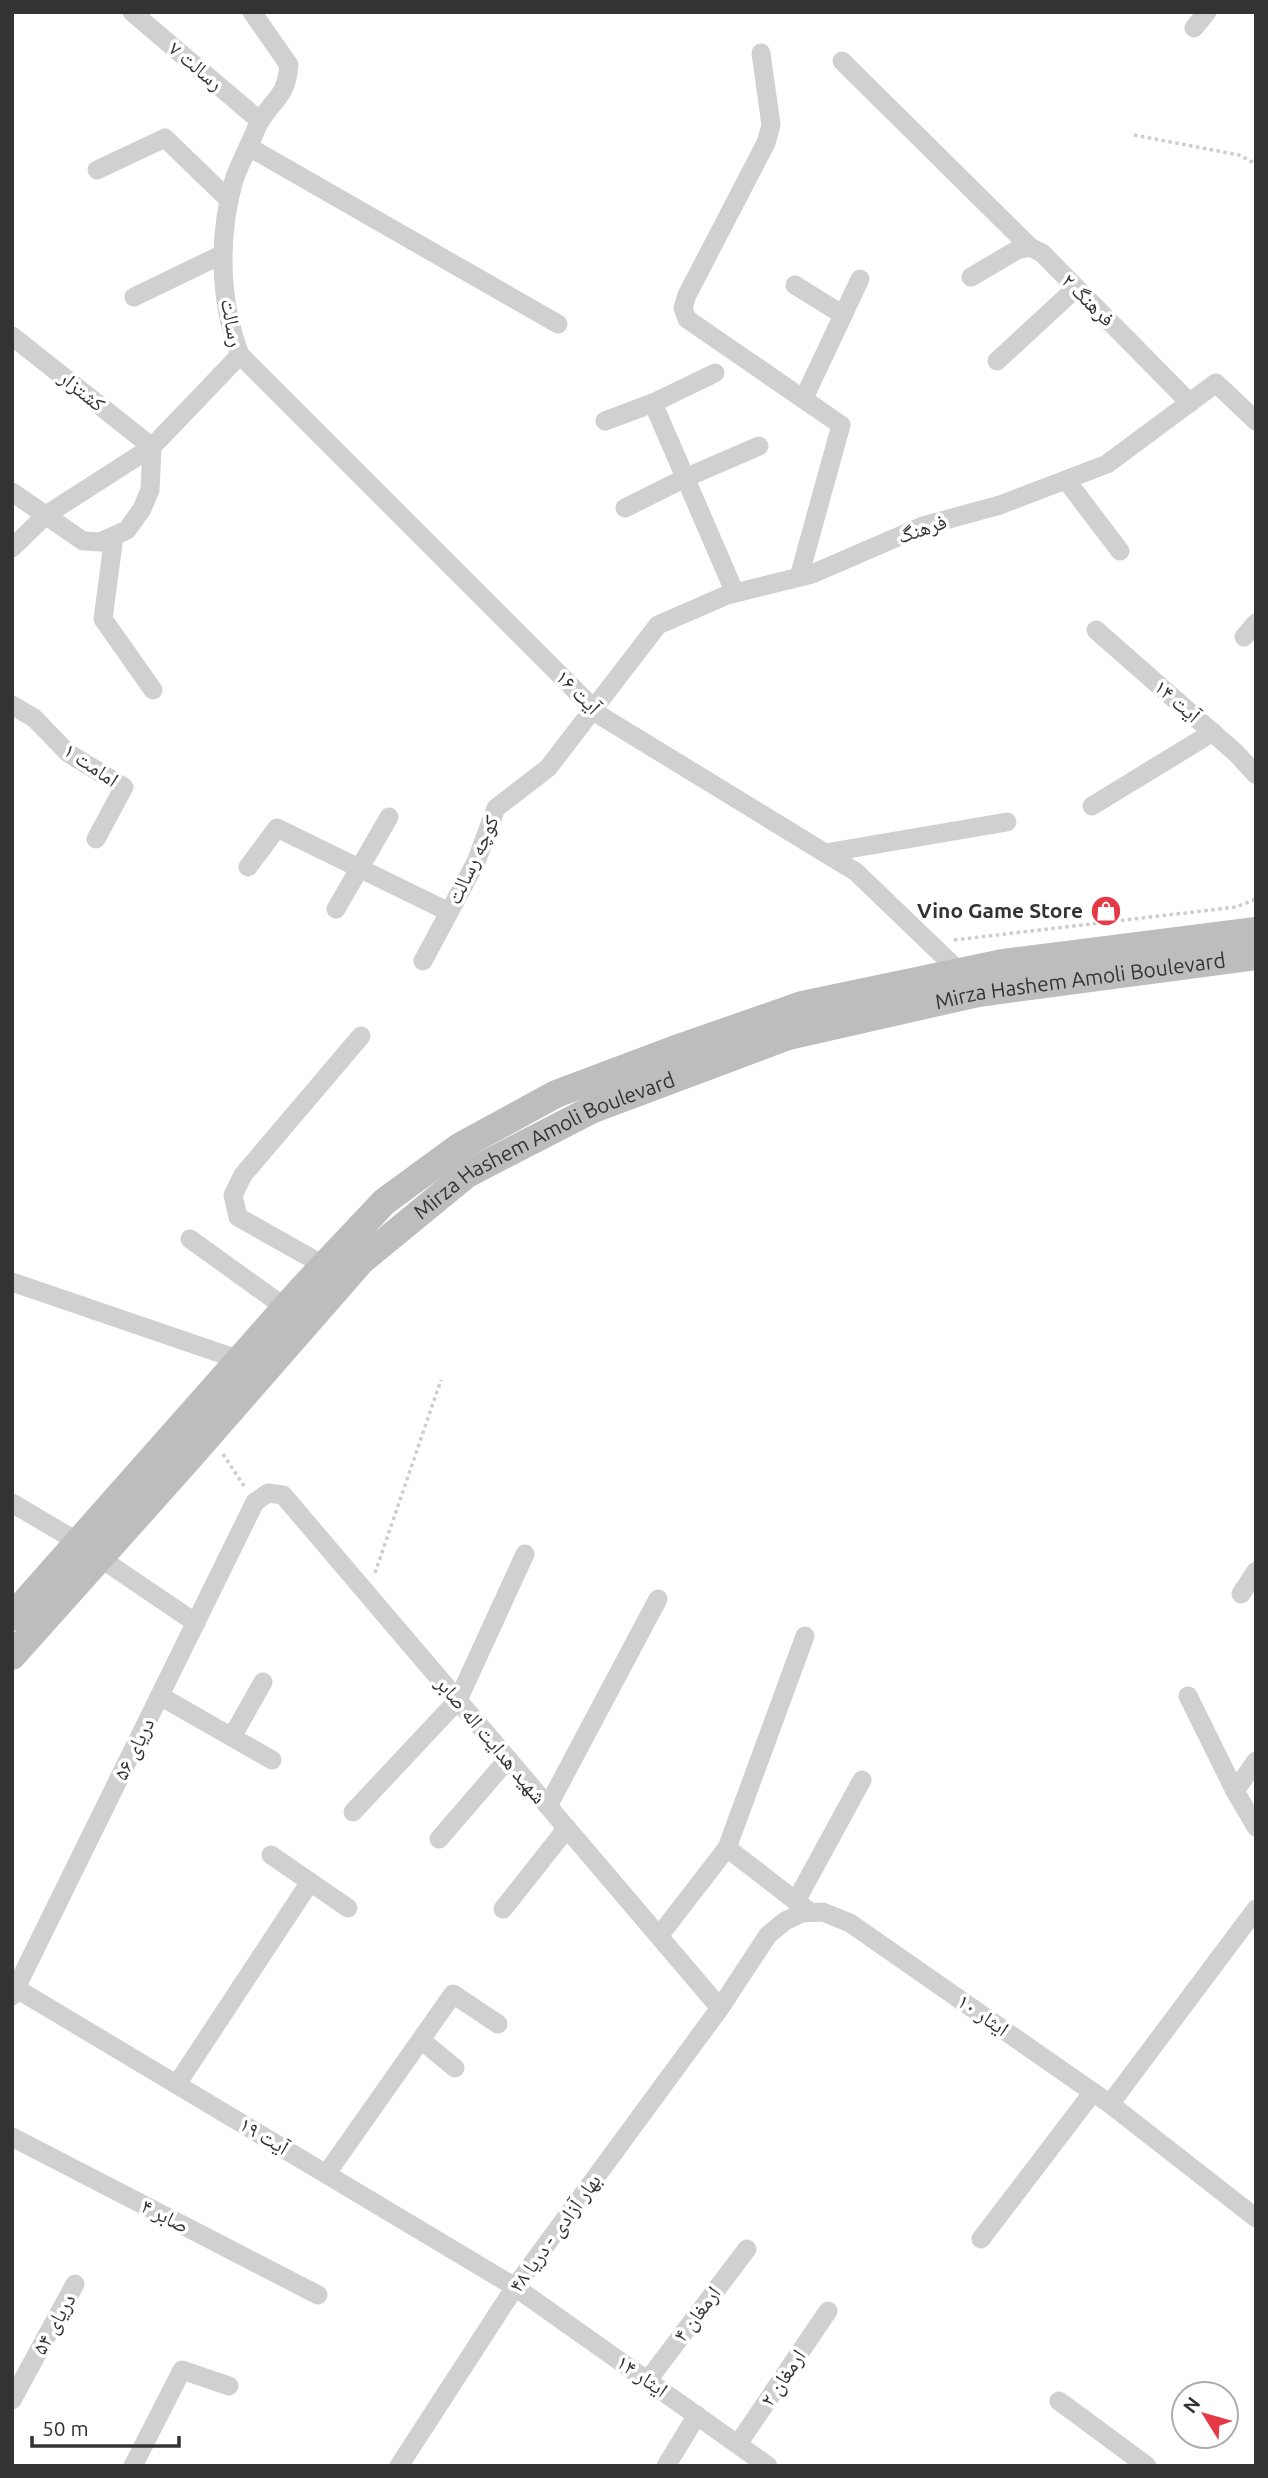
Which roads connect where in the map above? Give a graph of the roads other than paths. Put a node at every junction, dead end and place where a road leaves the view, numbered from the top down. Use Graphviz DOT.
graph roads {
  1 [pos="132,12"];
  2 [pos="252,12"];
  3 [pos="761,53"];
  4 [pos="842,61"];
  5 [pos="260,121"];
  6 [pos="249,147"];
  7 [pos="97,170"];
  8 [pos="229,200"];
  9 [pos="1030,247"];
  10 [pos="221,256"];
  11 [pos="971,277"];
  12 [pos="860,279"];
  13 [pos="795,285"];
  14 [pos="1076,288"];
  15 [pos="134,297"];
  16 [pos="843,315"];
  17 [pos="558,324"];
  18 [pos="12,336"];
  19 [pos="240,355"];
  20 [pos="997,361"];
  21 [pos="715,373"];
  22 [pos="804,398"];
  23 [pos="653,403"];
  24 [pos="1190,403"];
  25 [pos="605,421"];
  26 [pos="1256,421"];
  27 [pos="759,446"];
  28 [pos="152,447"];
  29 [pos="685,478"];
  30 [pos="1066,480"];
  31 [pos="12,492"];
  32 [pos="625,509"];
  33 [pos="46,514"];
  34 [pos="114,536"];
  35 [pos="12,548"];
  36 [pos="1120,551"];
  37 [pos="799,577"];
  38 [pos="735,593"];
  39 [pos="1096,631"];
  40 [pos="153,690"];
  41 [pos="12,705"];
  42 [pos="594,709"];
  43 [pos="1213,732"];
  44 [pos="1256,775"];
  45 [pos="1092,806"];
  46 [pos="390,817"];
  47 [pos="1007,822"];
  48 [pos="96,839"];
  49 [pos="825,853"];
  50 [pos="248,867"];
  51 [pos="360,868"];
  52 [pos="336,909"];
  53 [pos="449,912"];
  54 [pos="1256,931"];
  55 [pos="1256,956"];
  56 [pos="1128,960"];
  57 [pos="423,961"];
  58 [pos="960,972"];
  59 [pos="361,1036"];
  60 [pos="190,1239"];
  61 [pos="325,1266"];
  62 [pos="12,1282"];
  63 [pos="286,1308"];
  64 [pos="240,1360"];
  65 [pos="225,1397"];
  66 [pos="255,1502"];
  67 [pos="12,1503"];
  68 [pos="89,1550"];
  69 [pos="526,1554"];
  70 [pos="1256,1571"];
  71 [pos="1241,1594"];
  72 [pos="658,1599"];
  73 [pos="12,1616"];
  74 [pos="196,1623"];
  75 [pos="805,1636"];
  76 [pos="12,1656"];
  77 [pos="262,1682"];
  78 [pos="160,1696"];
  79 [pos="1188,1696"];
  80 [pos="458,1700"];
  81 [pos="232,1737"];
  82 [pos="508,1759"];
  83 [pos="272,1760"];
  84 [pos="1256,1760"];
  85 [pos="862,1780"];
  86 [pos="1235,1791"];
  87 [pos="548,1806"];
  88 [pos="354,1812"];
  89 [pos="1256,1827"];
  90 [pos="567,1828"];
  91 [pos="439,1839"];
  92 [pos="727,1848"];
  93 [pos="271,1855"];
  94 [pos="310,1882"];
  95 [pos="803,1906"];
  96 [pos="348,1908"];
  97 [pos="503,1909"];
  98 [pos="1256,1909"];
  99 [pos="659,1936"];
  100 [pos="13,1990"];
  101 [pos="720,2008"];
  102 [pos="498,2024"];
  103 [pos="421,2040"];
  104 [pos="454,2068"];
  105 [pos="177,2084"];
  106 [pos="1093,2092"];
  107 [pos="1110,2104"];
  108 [pos="12,2137"];
  109 [pos="327,2174"];
  110 [pos="1256,2218"];
  111 [pos="981,2239"];
  112 [pos="747,2249"];
  113 [pos="75,2284"];
  114 [pos="514,2287"];
  115 [pos="318,2295"];
  116 [pos="828,2311"];
  117 [pos="648,2380"];
  118 [pos="229,2386"];
  119 [pos="12,2400"];
  120 [pos="1059,2401"];
  121 [pos="697,2415"];
  122 [pos="738,2444"];
  123 [pos="134,2466"];
  124 [pos="399,2466"];
  125 [pos="666,2466"];
  126 [pos="768,2466"];
  127 [pos="1147,2466"];
  1 -- 5 [label="street, رسالت ۷"];
  2 -- 5 [label="street, رسالت"];
  3 -- 22 [label="street"];
  4 -- 9 [label="street, فرهنگ ۲"];
  5 -- 6 [label="street, رسالت"];
  6 -- 8 [label="street, رسالت"];
  6 -- 17 [label="street"];
  7 -- 8 [label="street"];
  8 -- 10 [label="street, رسالت"];
  9 -- 11 [label="street"];
  9 -- 14 [label="street, فرهنگ ۲"];
  10 -- 15 [label="street"];
  10 -- 19 [label="street, رسالت"];
  12 -- 16 [label="street"];
  13 -- 16 [label="street"];
  14 -- 20 [label="street"];
  14 -- 24 [label="street, فرهنگ ۲"];
  16 -- 22 [label="street"];
  18 -- 28 [label="street, کشتزار"];
  19 -- 28 [label="street, رسالت"];
  19 -- 42 [label="street, آیت ۱۶"];
  21 -- 23 [label="street"];
  22 -- 37 [label="street"];
  23 -- 25 [label="street"];
  23 -- 29 [label="street"];
  24 -- 26 [label="street, فرهنگ"];
  24 -- 30 [label="street, فرهنگ"];
  27 -- 29 [label="street"];
  28 -- 33 [label="street, رسالت"];
  28 -- 34 [label="street"];
  29 -- 32 [label="street"];
  29 -- 38 [label="street"];
  30 -- 36 [label="street"];
  30 -- 37 [label="street, فرهنگ"];
  31 -- 33 [label="street"];
  33 -- 34 [label="street"];
  33 -- 35 [label="street, رسالت"];
  34 -- 40 [label="street"];
  37 -- 38 [label="street, فرهنگ"];
  38 -- 42 [label="street, فرهنگ"];
  39 -- 43 [label="street, آيت ۱۴"];
  41 -- 48 [label="street, امامت ۱"];
  42 -- 49 [label="street, آیت ۱۶"];
  42 -- 53 [label="street, کوچه رسالت"];
  43 -- 44 [label="street, آيت ۱۴"];
  43 -- 45 [label="street"];
  46 -- 51 [label="street"];
  47 -- 49 [label="street"];
  49 -- 58 [label="street, آیت ۱۶"];
  50 -- 51 [label="street"];
  51 -- 52 [label="street"];
  51 -- 53 [label="street"];
  53 -- 57 [label="street, کوچه رسالت"];
  54 -- 56 [label="main road, Mirza Hashem Amoli Boulevard"];
  55 -- 56 [label="main road, Mirza Hashem Amoli Boulevard"];
  56 -- 58 [label="main road, Mirza Hashem Amoli Boulevard"];
  56 -- 65 [label="main road, Mirza Hashem Amoli Boulevard"];
  58 -- 61 [label="main road, Mirza Hashem Amoli Boulevard"];
  59 -- 61 [label="street"];
  60 -- 63 [label="street"];
  61 -- 63 [label="main road, Mirza Hashem Amoli Boulevard"];
  62 -- 64 [label="street"];
  63 -- 64 [label="main road, Mirza Hashem Amoli Boulevard"];
  64 -- 65 [label="main road, Mirza Hashem Amoli Boulevard"];
  65 -- 68 [label="main road, Mirza Hashem Amoli Boulevard"];
  66 -- 74 [label="street, دریای ۵۶"];
  66 -- 80 [label="street, شهید هدایت اله صابر"];
  67 -- 68 [label="street"];
  68 -- 73 [label="main road, Mirza Hashem Amoli Boulevard"];
  68 -- 74 [label="street"];
  68 -- 76 [label="main road, Mirza Hashem Amoli Boulevard"];
  69 -- 80 [label="street"];
  70 -- 71 [label="street"];
  72 -- 87 [label="street"];
  74 -- 78 [label="street, دریای ۵۶"];
  75 -- 92 [label="street"];
  77 -- 81 [label="street"];
  78 -- 81 [label="street"];
  78 -- 100 [label="street, دریای ۵۶"];
  79 -- 86 [label="street"];
  80 -- 82 [label="street, شهید هدایت اله صابر"];
  80 -- 88 [label="street"];
  81 -- 83 [label="street"];
  82 -- 87 [label="street, شهید هدایت اله صابر"];
  82 -- 91 [label="street"];
  84 -- 86 [label="street"];
  85 -- 95 [label="street"];
  86 -- 89 [label="street"];
  87 -- 90 [label="street, شهید هدایت اله صابر"];
  90 -- 97 [label="street"];
  90 -- 99 [label="street, شهید هدایت اله صابر"];
  92 -- 95 [label="street"];
  92 -- 99 [label="street"];
  93 -- 94 [label="street"];
  94 -- 96 [label="street"];
  94 -- 105 [label="street"];
  95 -- 101 [label="street"];
  95 -- 106 [label="street, ایثار ۱۰"];
  98 -- 107 [label="street"];
  99 -- 101 [label="street, شهید هدایت اله صابر"];
  100 -- 105 [label="street, آیت ۱۹"];
  101 -- 114 [label="street, بهار آزادی - دریا ۴۸"];
  102 -- 103 [label="street"];
  103 -- 104 [label="street"];
  103 -- 109 [label="street"];
  105 -- 109 [label="street, آیت ۱۹"];
  106 -- 107 [label="street, ایثار ۱۰"];
  106 -- 111 [label="street"];
  107 -- 110 [label="street, ایثار ۱۰"];
  108 -- 115 [label="street, صابر ۴"];
  109 -- 114 [label="street, آیت ۱۹"];
  112 -- 117 [label="street, ارمغان ۴"];
  113 -- 119 [label="street, دریای ۵۴"];
  114 -- 117 [label="street, ایثار ۱۴"];
  114 -- 124 [label="street, بهار آزادی - دریا ۴۸"];
  116 -- 122 [label="street, ارمغان ۲"];
  117 -- 121 [label="street, ایثار ۱۴"];
  118 -- 123 [label="street"];
  120 -- 127 [label="street"];
  121 -- 122 [label="street, ایثار ۱۴"];
  121 -- 125 [label="street"];
  122 -- 126 [label="street, ایثار ۱۴"];
}
